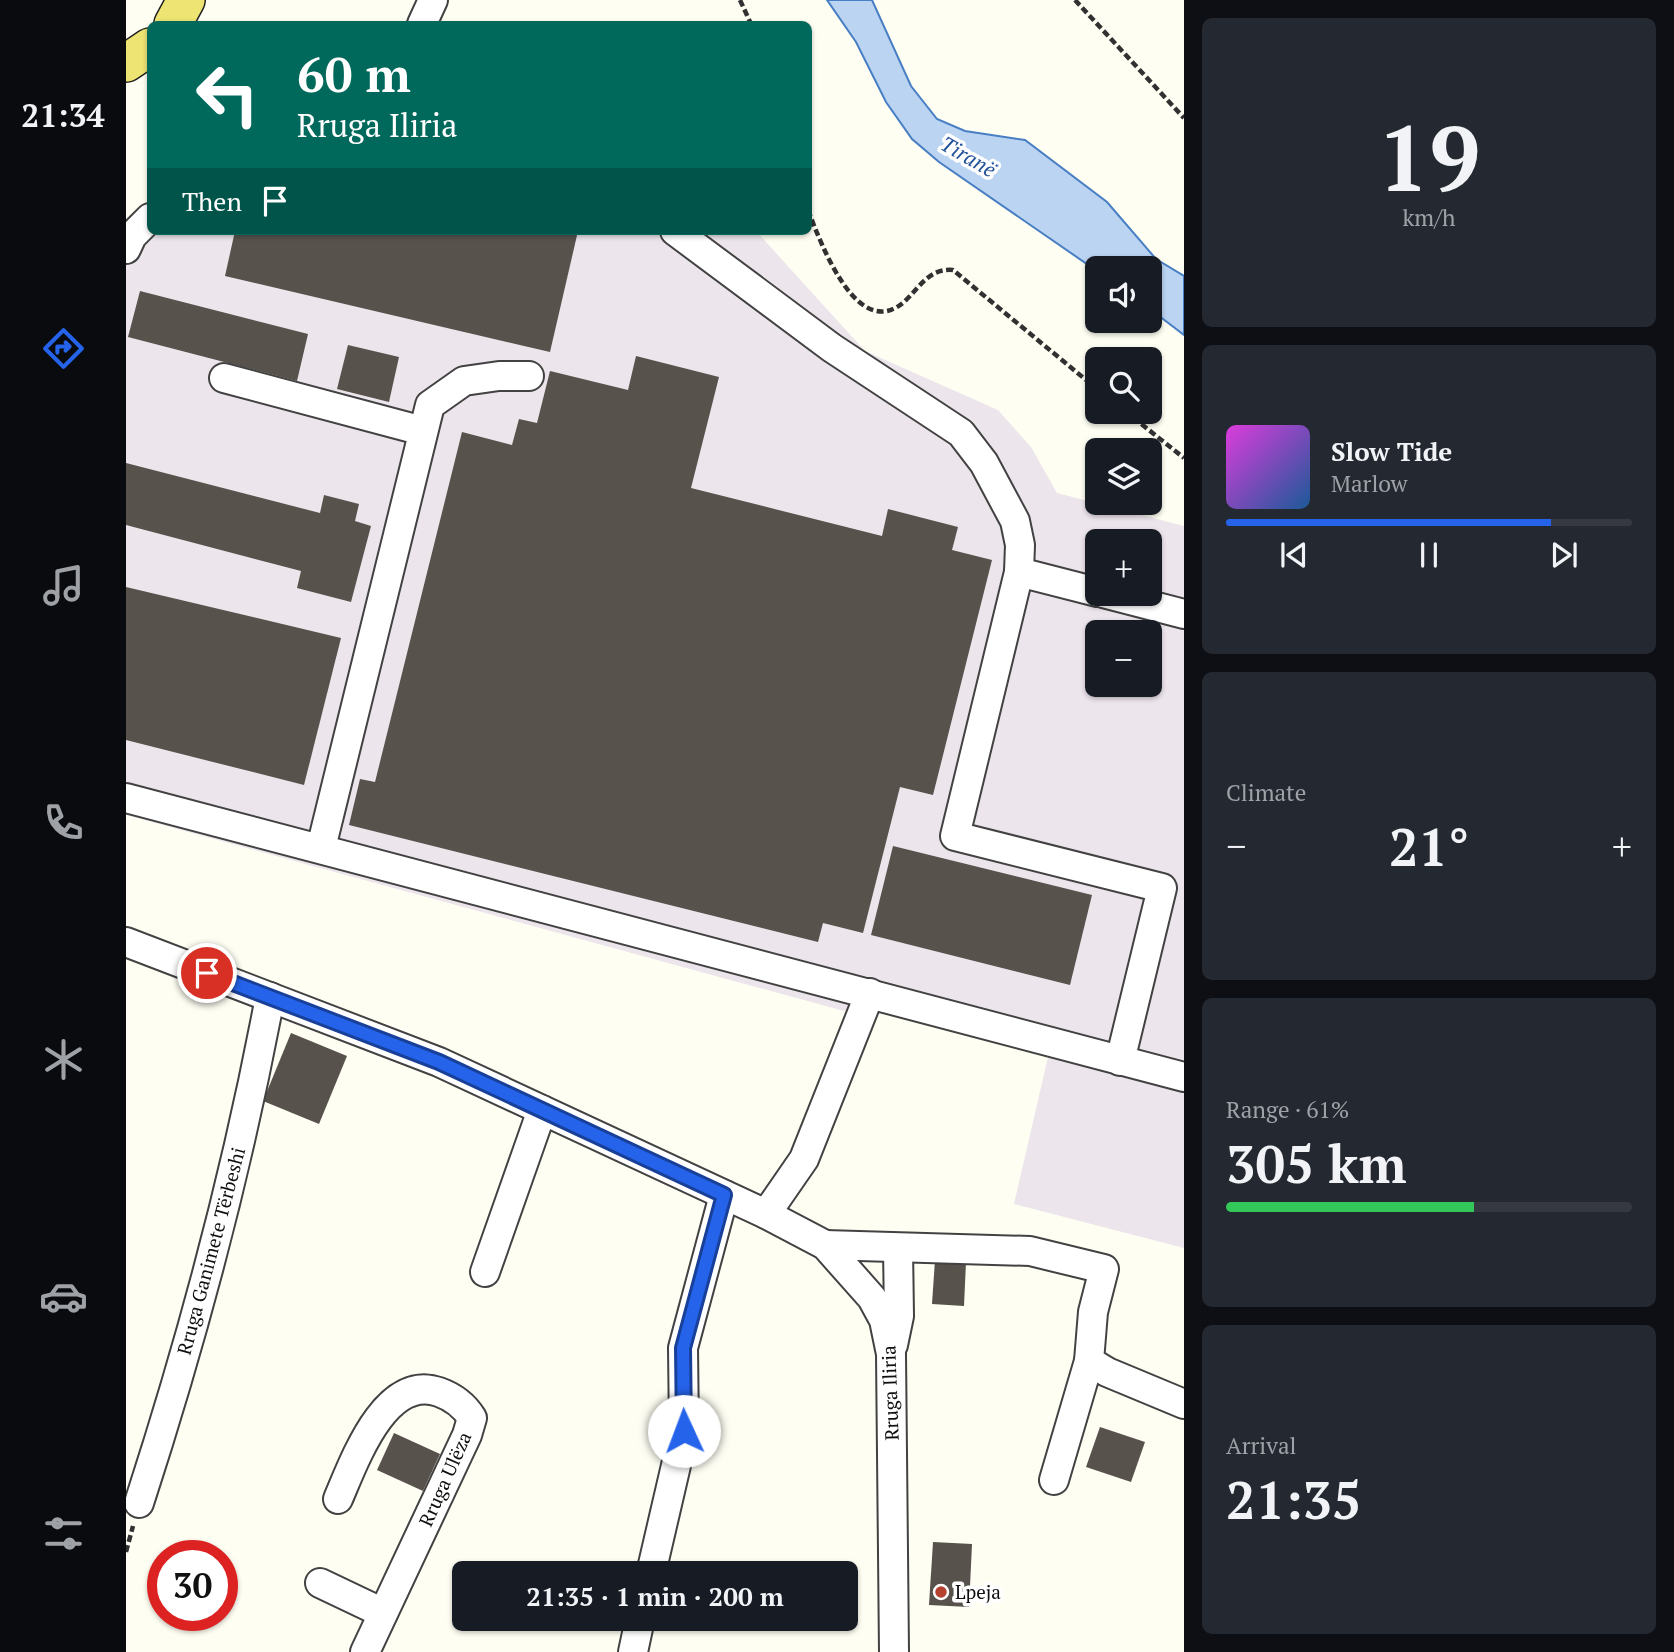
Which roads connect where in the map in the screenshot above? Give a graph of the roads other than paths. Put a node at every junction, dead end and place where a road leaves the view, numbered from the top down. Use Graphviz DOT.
graph roads {
  1 [pos="186,0"];
  2 [pos="433,0"];
  3 [pos="175,21"];
  4 [pos="423,21"];
  5 [pos="147,49"];
  6 [pos="126,63"];
  7 [pos="147,221"];
  8 [pos="681,235"];
  9 [pos="126,249"];
  10 [pos="529,376"];
  11 [pos="224,378"];
  12 [pos="424,431"];
  13 [pos="1019,572"];
  14 [pos="1085,589"];
  15 [pos="1153,606"];
  16 [pos="1184,614"];
  17 [pos="126,798"];
  18 [pos="321,848"];
  19 [pos="126,942"];
  20 [pos="870,993"];
  21 [pos="270,997"];
  22 [pos="1120,1061"];
  23 [pos="1184,1077"];
  24 [pos="542,1111"];
  25 [pos="724,1195"];
  26 [pos="766,1214"];
  27 [pos="825,1245"];
  28 [pos="898,1248"];
  29 [pos="485,1272"];
  30 [pos="891,1354"];
  31 [pos="1089,1361"];
  32 [pos="1184,1404"];
  33 [pos="1054,1480"];
  34 [pos="338,1499"];
  35 [pos="139,1503"];
  36 [pos="654,1561"];
  37 [pos="320,1583"];
  38 [pos="383,1613"];
  39 [pos="637,1631"];
  40 [pos="365,1652"];
  41 [pos="633,1652"];
  42 [pos="894,1652"];
  1 -- 3 [label="main road"];
  2 -- 4 [label="street"];
  5 -- 6 [label="main road"];
  7 -- 9 [label="street"];
  8 -- 13 [label="street"];
  10 -- 12 [label="street"];
  11 -- 12 [label="street"];
  12 -- 18 [label="street"];
  13 -- 14 [label="street"];
  13 -- 22 [label="street"];
  15 -- 16 [label="street"];
  17 -- 18 [label="street"];
  18 -- 20 [label="street"];
  19 -- 21 [label="street, Rruga Iliria"];
  20 -- 22 [label="street"];
  20 -- 26 [label="street"];
  21 -- 24 [label="street, Rruga Iliria"];
  21 -- 35 [label="street, Rruga Ganimete Tërbeshi"];
  22 -- 23 [label="street"];
  24 -- 25 [label="street, Rruga Iliria"];
  24 -- 29 [label="street"];
  25 -- 26 [label="street, Rruga Iliria"];
  25 -- 36 [label="street"];
  26 -- 27 [label="street, Rruga Iliria"];
  27 -- 28 [label="street"];
  27 -- 30 [label="street, Rruga Iliria"];
  28 -- 30 [label="street"];
  28 -- 31 [label="street"];
  30 -- 42 [label="street, Rruga Iliria"];
  31 -- 32 [label="street"];
  31 -- 33 [label="street"];
  34 -- 38 [label="street, Rruga Ulëza"];
  37 -- 38 [label="street"];
  38 -- 40 [label="street, Rruga Ulëza"];
  39 -- 41 [label="street"];
}
